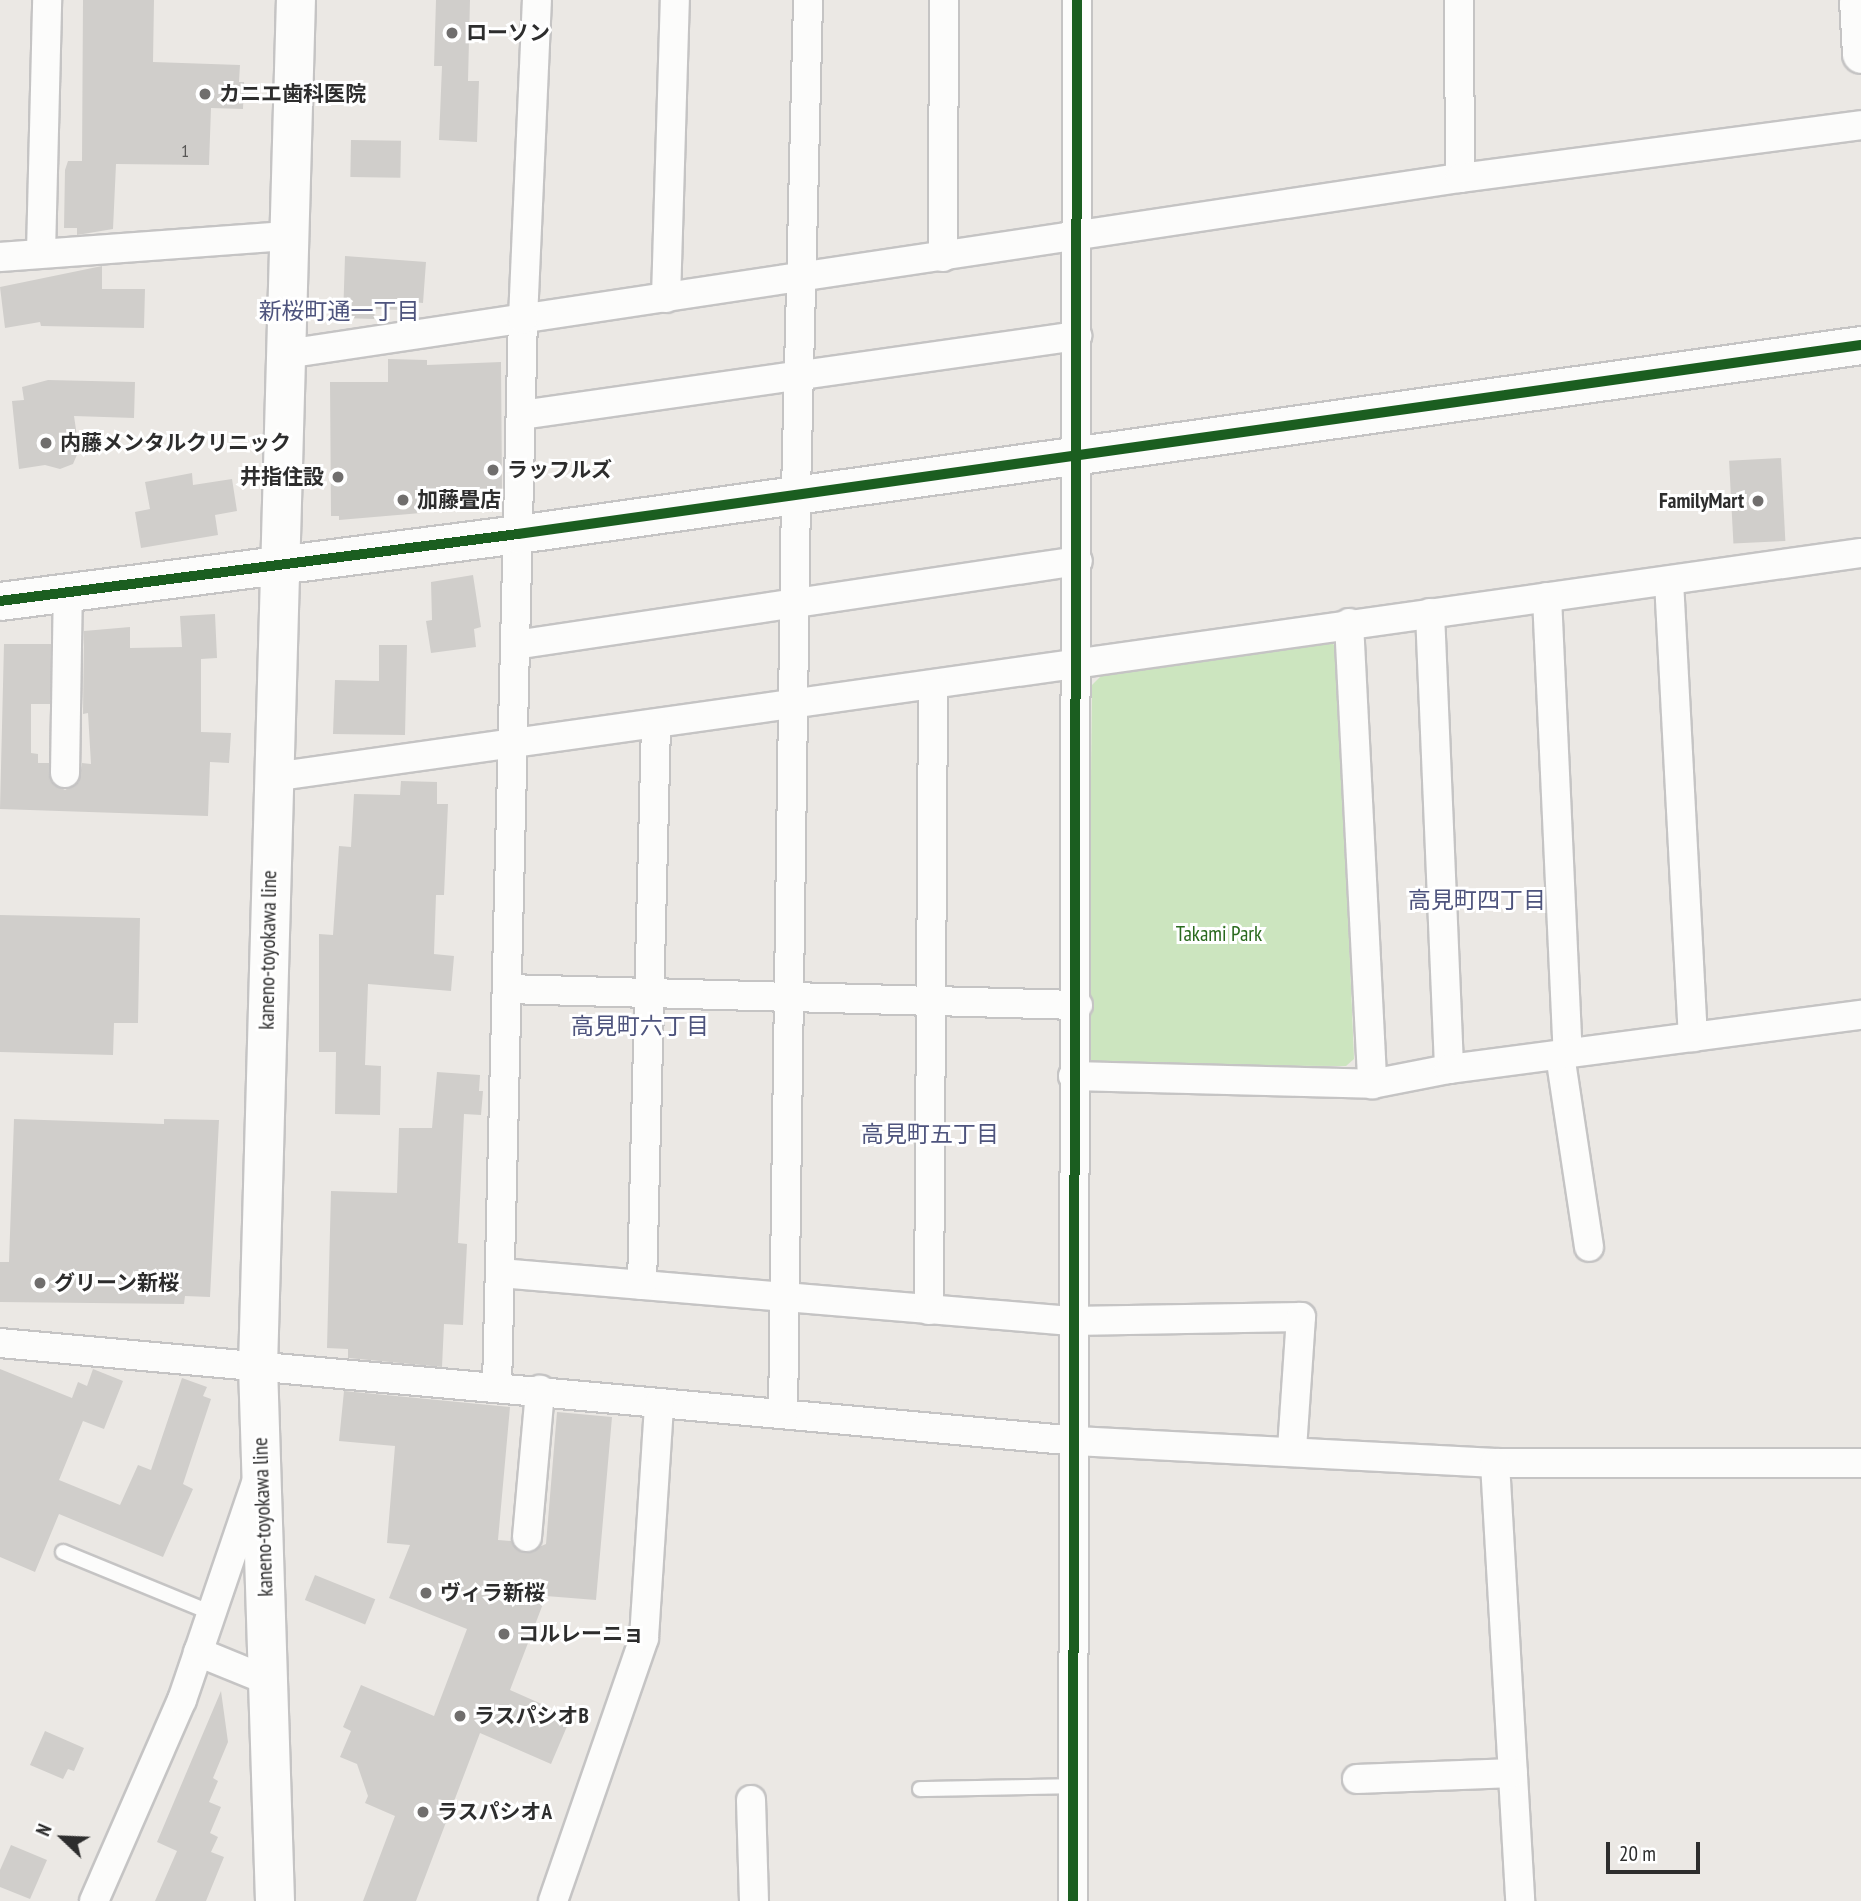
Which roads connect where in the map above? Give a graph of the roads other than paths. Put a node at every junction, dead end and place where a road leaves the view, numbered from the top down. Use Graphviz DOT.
graph roads {
  1 [pos="47,0"];
  2 [pos="296,0"];
  3 [pos="537,0"];
  4 [pos="674,0"];
  5 [pos="808,0"];
  6 [pos="944,0"];
  7 [pos="1077,0"];
  8 [pos="1459,0"];
  9 [pos="1858,0"];
  10 [pos="1861,54"];
  11 [pos="1861,125"];
  12 [pos="1460,178"];
  13 [pos="289,236"];
  14 [pos="1077,238"];
  15 [pos="41,253"];
  16 [pos="0,257"];
  17 [pos="943,257"];
  18 [pos="803,280"];
  19 [pos="666,298"];
  20 [pos="523,319"];
  21 [pos="1077,336"];
  22 [pos="1861,345"];
  23 [pos="286,354"];
  24 [pos="801,374"];
  25 [pos="521,415"];
  26 [pos="1079,453"];
  27 [pos="796,492"];
  28 [pos="518,534"];
  29 [pos="1861,553"];
  30 [pos="1078,561"];
  31 [pos="278,564"];
  32 [pos="1669,581"];
  33 [pos="68,592"];
  34 [pos="1547,597"];
  35 [pos="0,601"];
  36 [pos="795,603"];
  37 [pos="1430,613"];
  38 [pos="1349,624"];
  39 [pos="515,645"];
  40 [pos="1077,665"];
  41 [pos="933,685"];
  42 [pos="794,704"];
  43 [pos="656,726"];
  44 [pos="513,746"];
  45 [pos="65,773"];
  46 [pos="273,777"];
  47 [pos="507,989"];
  48 [pos="649,995"];
  49 [pos="789,996"];
  50 [pos="931,1001"];
  51 [pos="1078,1005"];
  52 [pos="1861,1016"];
  53 [pos="1693,1037"];
  54 [pos="1564,1054"];
  55 [pos="1449,1069"];
  56 [pos="1073,1076"];
  57 [pos="1372,1084"];
  58 [pos="1589,1247"];
  59 [pos="500,1273"];
  60 [pos="642,1285"];
  61 [pos="787,1298"];
  62 [pos="929,1310"];
  63 [pos="1071,1321"];
  64 [pos="0,1343"];
  65 [pos="258,1367"];
  66 [pos="497,1387"];
  67 [pos="540,1390"];
  68 [pos="659,1403"];
  69 [pos="783,1415"];
  70 [pos="1076,1441"];
  71 [pos="1292,1450"];
  72 [pos="1495,1463"];
  73 [pos="1861,1463"];
  74 [pos="262,1466"];
  75 [pos="527,1537"];
  76 [pos="64,1552"];
  77 [pos="212,1613"];
  78 [pos="198,1652"];
  79 [pos="269,1681"];
  80 [pos="1513,1773"];
  81 [pos="1357,1779"];
  82 [pos="1073,1786"];
  83 [pos="920,1789"];
  84 [pos="751,1800"];
  85 [pos="562,1900"];
  86 [pos="94,1901"];
  87 [pos="275,1901"];
  88 [pos="754,1901"];
  89 [pos="1073,1901"];
  90 [pos="1520,1901"];
  1 -- 15 [label="street"];
  2 -- 13 [label="main road, kaneno-toyokawa line"];
  3 -- 20 [label="street"];
  4 -- 19 [label="street"];
  5 -- 18 [label="street"];
  6 -- 17 [label="street"];
  7 -- 14 [label="street"];
  8 -- 12 [label="street"];
  9 -- 10 [label="street"];
  11 -- 12 [label="street"];
  12 -- 14 [label="street"];
  13 -- 15 [label="street"];
  13 -- 23 [label="main road, kaneno-toyokawa line"];
  14 -- 17 [label="street"];
  14 -- 21 [label="street"];
  15 -- 16 [label="street"];
  17 -- 18 [label="street"];
  18 -- 19 [label="street"];
  18 -- 24 [label="street"];
  19 -- 20 [label="street"];
  20 -- 23 [label="street"];
  20 -- 25 [label="street"];
  21 -- 24 [label="street"];
  21 -- 26 [label="street"];
  22 -- 26 [label="street"];
  23 -- 31 [label="main road, kaneno-toyokawa line"];
  24 -- 25 [label="street"];
  24 -- 27 [label="street"];
  25 -- 28 [label="street"];
  26 -- 27 [label="street"];
  26 -- 30 [label="street"];
  27 -- 28 [label="street"];
  27 -- 36 [label="street"];
  28 -- 31 [label="street"];
  28 -- 39 [label="street"];
  29 -- 32 [label="street"];
  30 -- 36 [label="street"];
  30 -- 40 [label="street"];
  31 -- 33 [label="street"];
  31 -- 46 [label="main road, kaneno-toyokawa line"];
  32 -- 34 [label="street"];
  32 -- 53 [label="street"];
  33 -- 35 [label="street"];
  33 -- 45 [label="street"];
  34 -- 37 [label="street"];
  34 -- 54 [label="street"];
  36 -- 39 [label="street"];
  36 -- 42 [label="street"];
  37 -- 38 [label="street"];
  37 -- 55 [label="street"];
  38 -- 40 [label="street"];
  38 -- 57 [label="street"];
  39 -- 44 [label="street"];
  40 -- 41 [label="street"];
  40 -- 51 [label="street"];
  41 -- 42 [label="street"];
  41 -- 50 [label="street"];
  42 -- 43 [label="street"];
  42 -- 49 [label="street"];
  43 -- 44 [label="street"];
  43 -- 48 [label="street"];
  44 -- 46 [label="street"];
  44 -- 47 [label="street"];
  46 -- 65 [label="main road, kaneno-toyokawa line"];
  47 -- 48 [label="street"];
  47 -- 59 [label="street"];
  48 -- 49 [label="street"];
  48 -- 60 [label="street"];
  49 -- 50 [label="street"];
  49 -- 61 [label="street"];
  50 -- 51 [label="street"];
  50 -- 62 [label="street"];
  51 -- 56 [label="street"];
  52 -- 53 [label="street"];
  53 -- 54 [label="street"];
  54 -- 55 [label="street"];
  54 -- 58 [label="street"];
  55 -- 57 [label="street"];
  56 -- 57 [label="street"];
  56 -- 63 [label="street"];
  59 -- 60 [label="street"];
  59 -- 66 [label="street"];
  60 -- 61 [label="street"];
  61 -- 62 [label="street"];
  61 -- 69 [label="street"];
  62 -- 63 [label="street"];
  63 -- 70 [label="street"];
  63 -- 71 [label="street"];
  64 -- 65 [label="street"];
  65 -- 66 [label="street"];
  65 -- 74 [label="main road, kaneno-toyokawa line"];
  66 -- 67 [label="street"];
  67 -- 68 [label="street"];
  67 -- 75 [label="street"];
  68 -- 69 [label="street"];
  68 -- 85 [label="street"];
  69 -- 70 [label="street"];
  70 -- 71 [label="street"];
  70 -- 82 [label="street"];
  71 -- 72 [label="street"];
  72 -- 73 [label="street"];
  72 -- 80 [label="street"];
  74 -- 77 [label="street"];
  74 -- 79 [label="main road, kaneno-toyokawa line"];
  76 -- 77 [label="lane"];
  77 -- 78 [label="street"];
  78 -- 79 [label="street"];
  78 -- 86 [label="street"];
  79 -- 87 [label="main road, kaneno-toyokawa line"];
  80 -- 81 [label="street"];
  80 -- 90 [label="street"];
  82 -- 83 [label="lane"];
  82 -- 89 [label="street"];
  84 -- 88 [label="street"];
}
